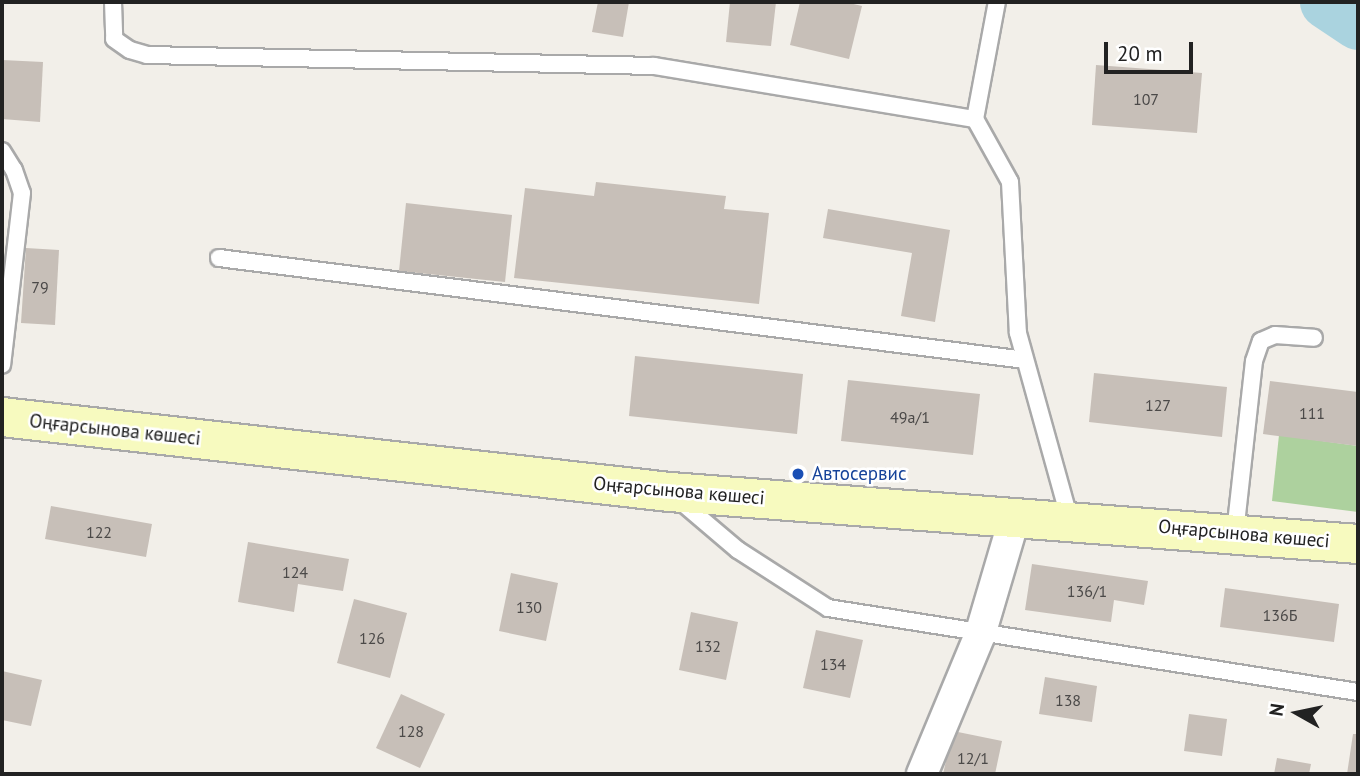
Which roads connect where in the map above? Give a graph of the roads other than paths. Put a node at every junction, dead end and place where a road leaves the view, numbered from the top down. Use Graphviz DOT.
graph roads {
  1 [pos="113,2"];
  2 [pos="997,2"];
  3 [pos="975,119"];
  4 [pos="2,151"];
  5 [pos="219,258"];
  6 [pos="1314,338"];
  7 [pos="1025,360"];
  8 [pos="2,365"];
  9 [pos="2,417"];
  10 [pos="670,492"];
  11 [pos="1016,516"];
  12 [pos="1070,520"];
  13 [pos="1235,533"];
  14 [pos="1358,544"];
  15 [pos="981,635"];
  16 [pos="1358,692"];
  17 [pos="922,774"];
  1 -- 3 [label="lane"];
  2 -- 3 [label="lane"];
  3 -- 7 [label="lane"];
  4 -- 8 [label="lane"];
  5 -- 7 [label="lane"];
  6 -- 13 [label="lane"];
  7 -- 12 [label="lane"];
  9 -- 10 [label="main road, Оңғарсынова көшесі"];
  10 -- 11 [label="main road, Оңғарсынова көшесі"];
  10 -- 15 [label="lane"];
  11 -- 12 [label="main road, Оңғарсынова көшесі"];
  11 -- 15 [label="street"];
  12 -- 13 [label="main road, Оңғарсынова көшесі"];
  13 -- 14 [label="main road, Оңғарсынова көшесі"];
  15 -- 16 [label="lane"];
  15 -- 17 [label="street"];
}
